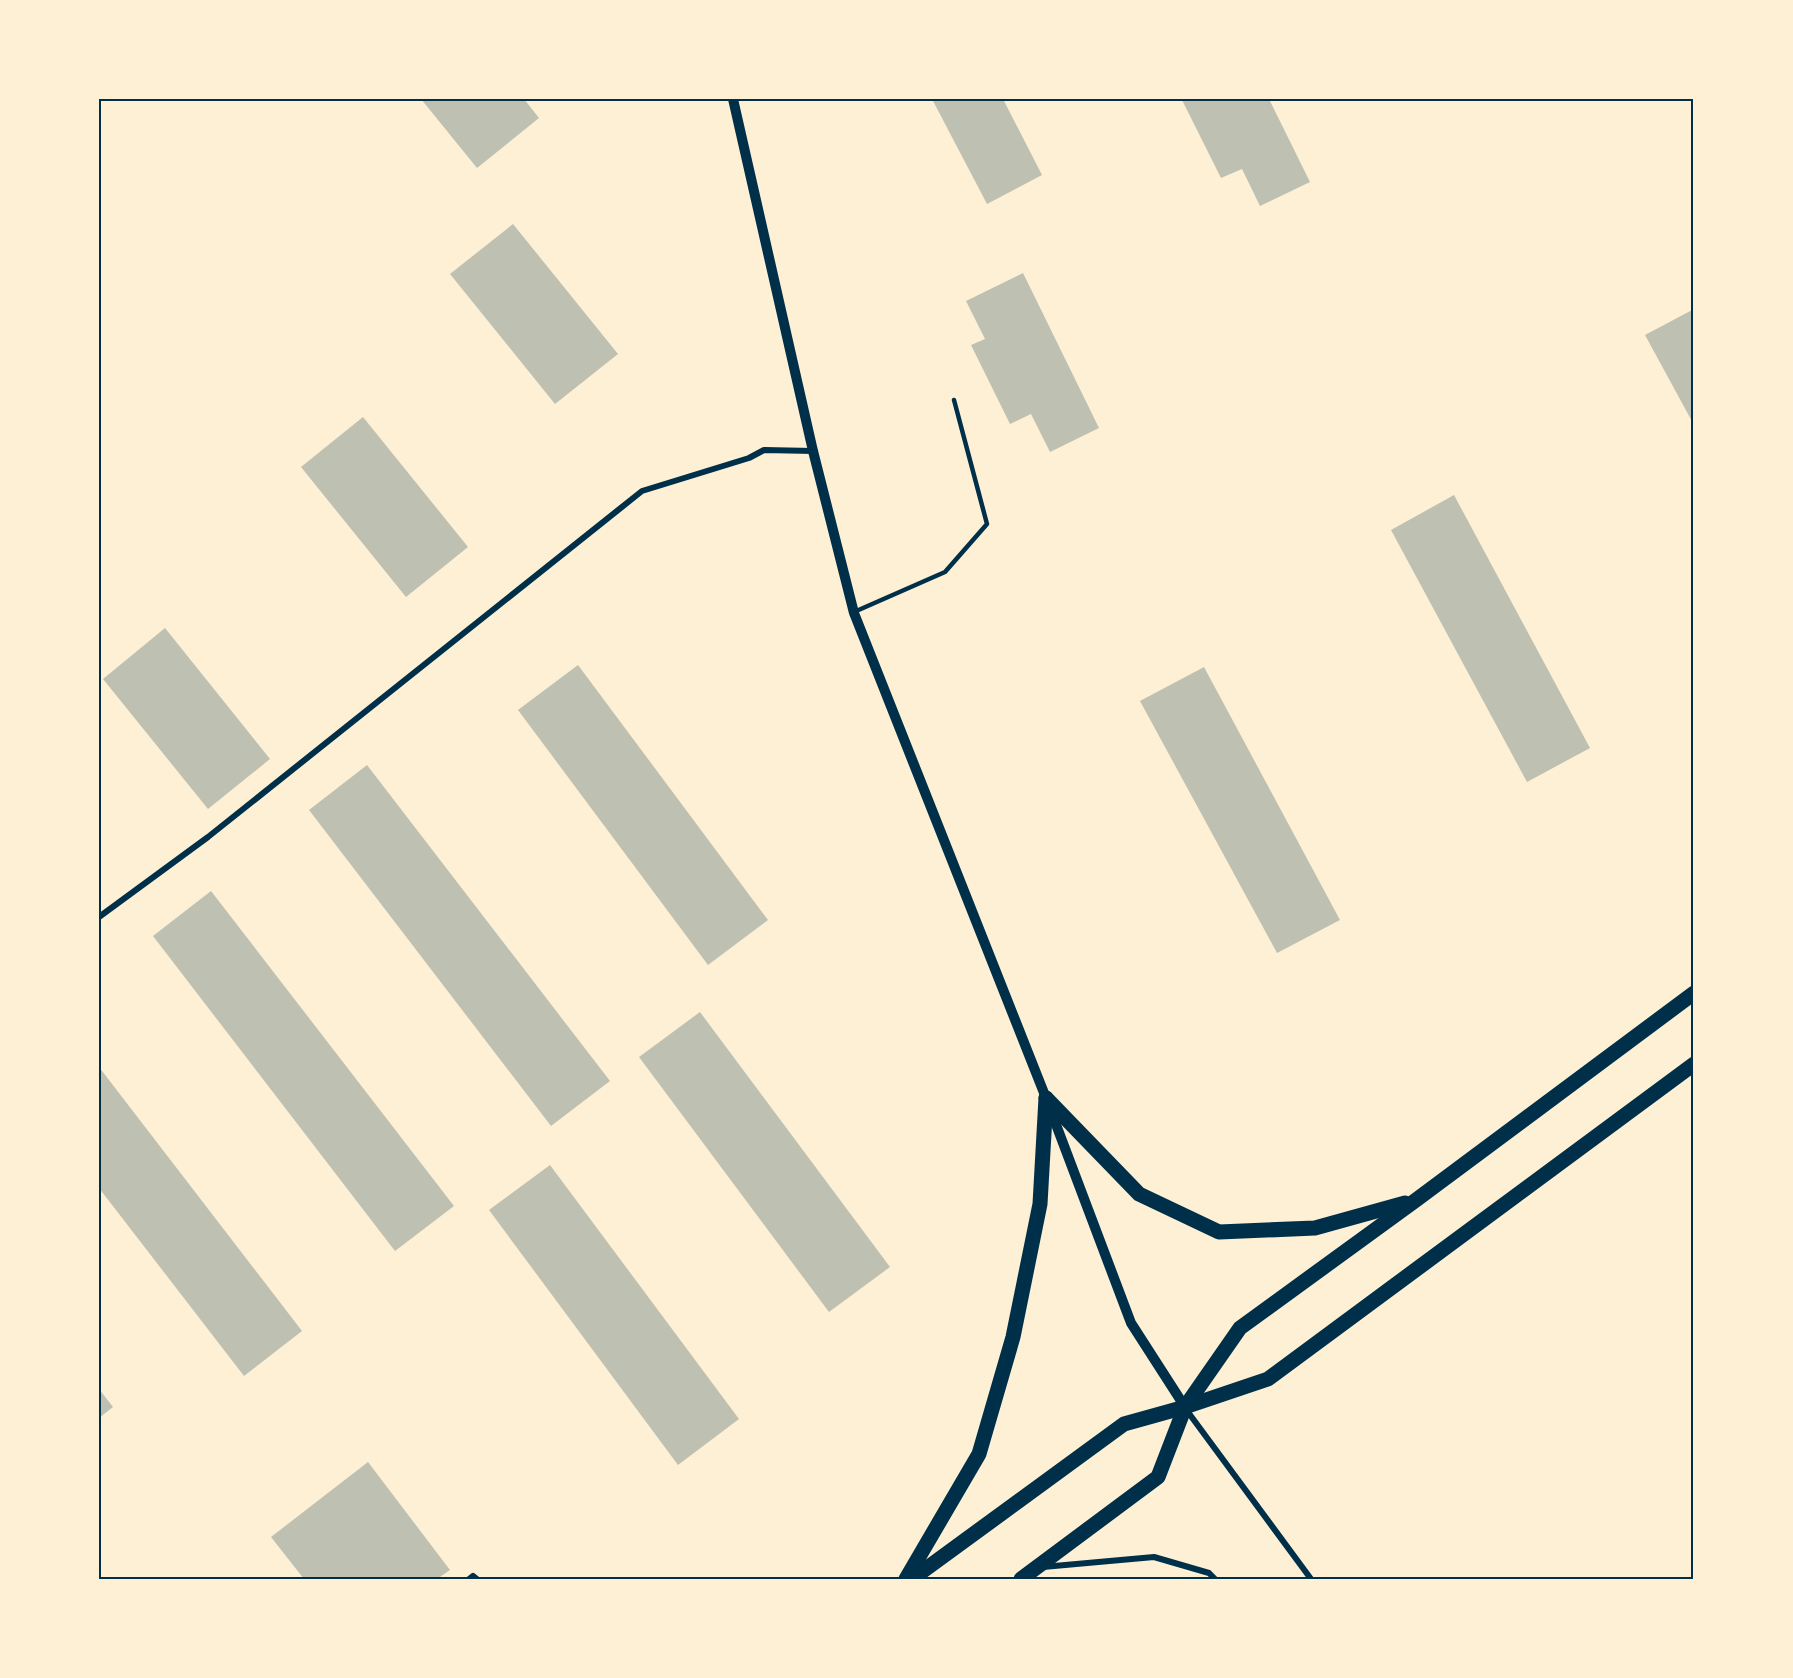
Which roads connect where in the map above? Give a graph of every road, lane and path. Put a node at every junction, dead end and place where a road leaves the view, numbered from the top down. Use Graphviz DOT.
graph roads {
  1 [pos="733,99"];
  2 [pos="954,399"];
  3 [pos="813,451"];
  4 [pos="854,613"];
  5 [pos="99,917"];
  6 [pos="1694,993"];
  7 [pos="1694,1064"];
  8 [pos="1046,1098"];
  9 [pos="1416,1200"];
  10 [pos="1185,1407"];
  11 [pos="1037,1567"];
  12 [pos="468,1579"];
  13 [pos="478,1579"];
  14 [pos="906,1579"];
  15 [pos="912,1579"];
  16 [pos="1021,1579"];
  17 [pos="1215,1579"];
  18 [pos="1311,1579"];
  1 -- 3 [label="street"];
  2 -- 4 [label="lane"];
  3 -- 4 [label="street"];
  3 -- 5 [label="street"];
  4 -- 8 [label="street"];
  6 -- 9 [label="main road"];
  7 -- 10 [label="main road"];
  8 -- 9 [label="main road"];
  8 -- 10 [label="street"];
  8 -- 14 [label="main road"];
  9 -- 10 [label="main road"];
  10 -- 11 [label="main road"];
  10 -- 15 [label="main road"];
  10 -- 18 [label="street"];
  11 -- 16 [label="main road"];
  11 -- 17 [label="street"];
  12 -- 13 [label="lane"];
}
